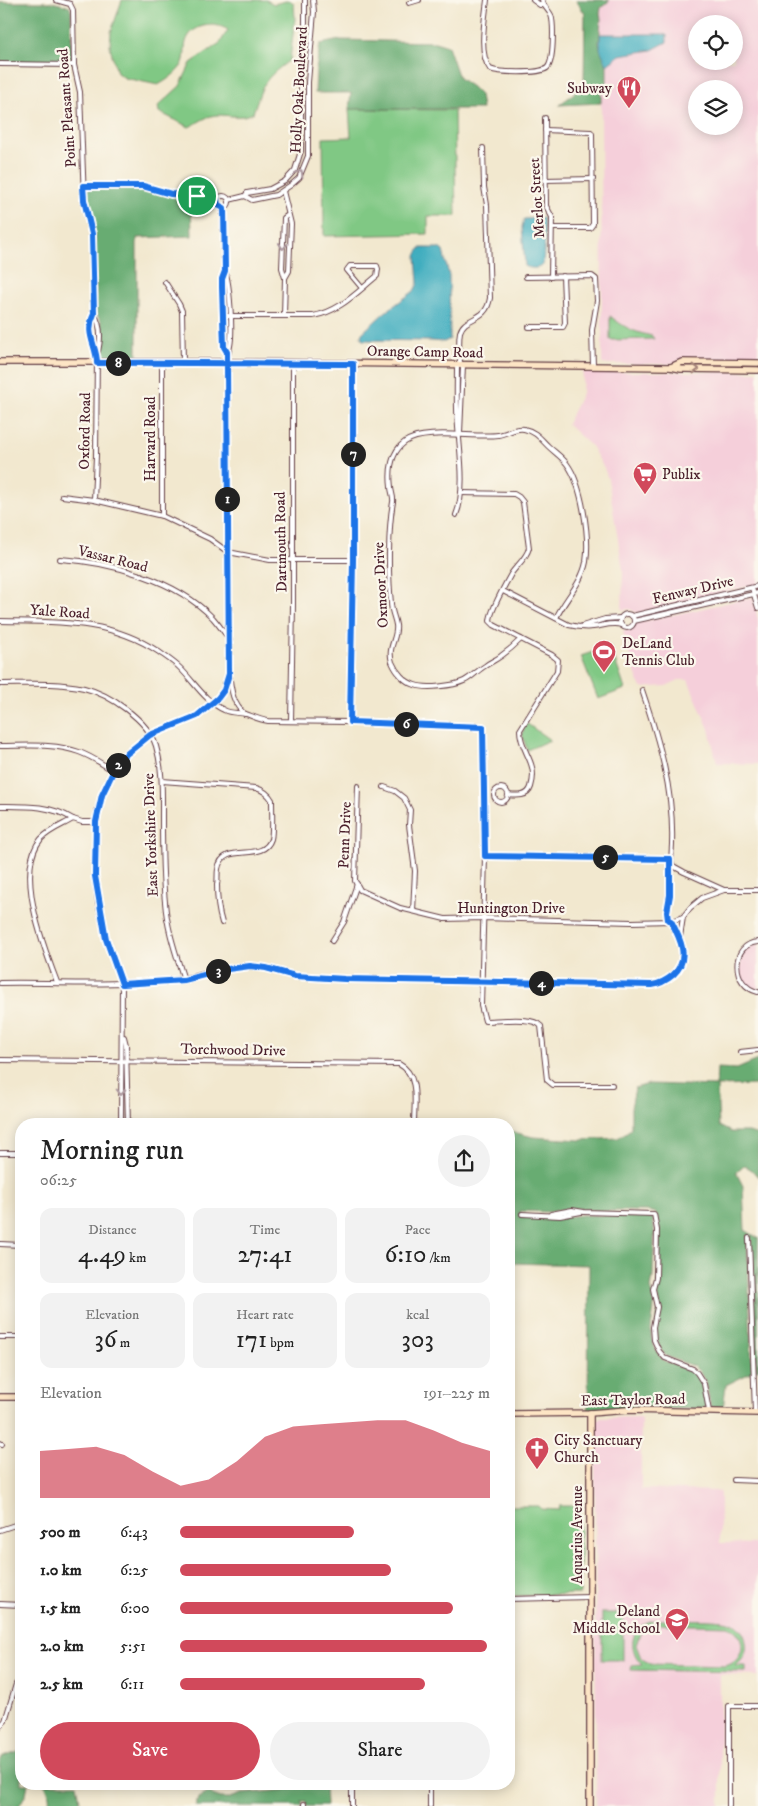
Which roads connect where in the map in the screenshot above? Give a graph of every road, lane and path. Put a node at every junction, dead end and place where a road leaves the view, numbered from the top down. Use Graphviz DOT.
graph roads {
  1 [pos="56,0"];
  2 [pos="305,0"];
  3 [pos="313,0"];
  4 [pos="419,0"];
  5 [pos="487,0"];
  6 [pos="533,0"];
  7 [pos="542,0"];
  8 [pos="409,3"];
  9 [pos="544,5"];
  10 [pos="0,64"];
  11 [pos="74,65"];
  12 [pos="545,118"];
  13 [pos="545,130"];
  14 [pos="483,148"];
  15 [pos="594,179"];
  16 [pos="545,180"];
  17 [pos="83,186"];
  18 [pos="283,191"];
  19 [pos="245,196"];
  20 [pos="217,200"];
  21 [pos="230,200"];
  22 [pos="224,208"];
  23 [pos="288,216"];
  24 [pos="552,228"];
  25 [pos="225,271"];
  26 [pos="563,276"];
  27 [pos="526,277"];
  28 [pos="551,277"];
  29 [pos="285,278"];
  30 [pos="165,282"];
  31 [pos="362,288"];
  32 [pos="94,314"];
  33 [pos="223,316"];
  34 [pos="230,316"];
  35 [pos="284,316"];
  36 [pos="529,327"];
  37 [pos="227,352"];
  38 [pos="97,355"];
  39 [pos="0,362"];
  40 [pos="162,362"];
  41 [pos="183,362"];
  42 [pos="227,362"];
  43 [pos="97,363"];
  44 [pos="758,363"];
  45 [pos="293,364"];
  46 [pos="353,364"];
  47 [pos="460,365"];
  48 [pos="593,366"];
  49 [pos="671,367"];
  50 [pos="758,370"];
  51 [pos="460,435"];
  52 [pos="460,493"];
  53 [pos="62,496"];
  54 [pos="94,500"];
  55 [pos="456,515"];
  56 [pos="162,516"];
  57 [pos="228,552"];
  58 [pos="60,559"];
  59 [pos="293,560"];
  60 [pos="353,560"];
  61 [pos="758,586"];
  62 [pos="752,588"];
  63 [pos="503,591"];
  64 [pos="756,593"];
  65 [pos="758,608"];
  66 [pos="632,616"];
  67 [pos="556,618"];
  68 [pos="620,618"];
  69 [pos="0,621"];
  70 [pos="634,621"];
  71 [pos="621,625"];
  72 [pos="578,627"];
  73 [pos="521,639"];
  74 [pos="230,640"];
  75 [pos="229,674"];
  76 [pos="0,684"];
  77 [pos="642,690"];
  78 [pos="213,702"];
  79 [pos="245,714"];
  80 [pos="291,721"];
  81 [pos="350,722"];
  82 [pos="150,735"];
  83 [pos="0,746"];
  84 [pos="114,770"];
  85 [pos="162,781"];
  86 [pos="358,786"];
  87 [pos="384,787"];
  88 [pos="508,795"];
  89 [pos="0,806"];
  90 [pos="73,819"];
  91 [pos="96,822"];
  92 [pos="485,856"];
  93 [pos="670,859"];
  94 [pos="357,884"];
  95 [pos="360,890"];
  96 [pos="724,890"];
  97 [pos="758,890"];
  98 [pos="413,911"];
  99 [pos="683,917"];
  100 [pos="483,918"];
  101 [pos="669,921"];
  102 [pos="222,923"];
  103 [pos="680,937"];
  104 [pos="332,940"];
  105 [pos="758,942"];
  106 [pos="184,980"];
  107 [pos="57,982"];
  108 [pos="0,983"];
  109 [pos="482,983"];
  110 [pos="122,984"];
  111 [pos="758,992"];
  112 [pos="123,1035"];
  113 [pos="758,1050"];
  114 [pos="740,1052"];
  115 [pos="0,1060"];
  116 [pos="120,1060"];
  117 [pos="127,1060"];
  118 [pos="612,1085"];
  119 [pos="121,1118"];
  120 [pos="128,1118"];
  121 [pos="414,1118"];
  122 [pos="0,1153"];
  123 [pos="15,1153"];
  124 [pos="522,1214"];
  125 [pos="749,1238"];
  126 [pos="0,1244"];
  127 [pos="15,1244"];
  128 [pos="0,1337"];
  129 [pos="15,1338"];
  130 [pos="0,1397"];
  131 [pos="15,1397"];
  132 [pos="709,1411"];
  133 [pos="590,1413"];
  134 [pos="757,1413"];
  135 [pos="515,1414"];
  136 [pos="734,1480"];
  137 [pos="758,1481"];
  138 [pos="15,1525"];
  139 [pos="0,1530"];
  140 [pos="590,1597"];
  141 [pos="515,1599"];
  142 [pos="0,1604"];
  143 [pos="15,1605"];
  144 [pos="15,1687"];
  145 [pos="758,1706"];
  146 [pos="0,1726"];
  147 [pos="352,1790"];
  148 [pos="430,1790"];
  149 [pos="352,1806"];
  150 [pos="430,1806"];
  151 [pos="590,1806"];
  152 [pos="729,1806"];
  1 -- 11 [label="street, Point Pleasant Road"];
  2 -- 19 [label="street, Holly Oak Boulevard"];
  18 -- 3 [label="street, Holly Oak Boulevard, one-way"];
  4 -- 8 [label="street"];
  5 -- 9 [label="street"];
  6 -- 9 [label="street"];
  7 -- 9 [label="street"];
  10 -- 11 [label="street"];
  11 -- 17 [label="street, Point Pleasant Road"];
  12 -- 13 [label="street, Merlot Street"];
  13 -- 15 [label="street"];
  13 -- 16 [label="street, Merlot Street"];
  14 -- 47 [label="street"];
  15 -- 16 [label="street"];
  15 -- 24 [label="street"];
  16 -- 24 [label="street, Merlot Street"];
  17 -- 20 [label="street, Holly Oak Boulevard"];
  17 -- 32 [label="street, Point Pleasant Road"];
  18 -- 19 [label="street, Holly Oak Boulevard"];
  18 -- 23 [label="street"];
  19 -- 21 [label="street, Holly Oak Boulevard"];
  20 -- 21 [label="street, Holly Oak Boulevard"];
  20 -- 22 [label="street"];
  21 -- 22 [label="street"];
  22 -- 25 [label="street"];
  23 -- 29 [label="street"];
  23 -- 29 [label="street, one-way"];
  24 -- 28 [label="street, Merlot Street"];
  25 -- 33 [label="street"];
  25 -- 34 [label="street"];
  26 -- 28 [label="street"];
  26 -- 36 [label="street"];
  26 -- 48 [label="street"];
  27 -- 28 [label="street"];
  29 -- 35 [label="street"];
  30 -- 41 [label="street"];
  31 -- 31 [label="street"];
  31 -- 35 [label="street"];
  32 -- 38 [label="street, Point Pleasant Road"];
  32 -- 38 [label="street, Point Pleasant Road"];
  33 -- 34 [label="street"];
  33 -- 37 [label="street"];
  34 -- 35 [label="street"];
  34 -- 37 [label="street"];
  37 -- 42 [label="street"];
  38 -- 43 [label="street, Point Pleasant Road"];
  39 -- 43 [label="main road, Orange Camp Road"];
  40 -- 41 [label="main road, Orange Camp Road"];
  40 -- 43 [label="main road, Orange Camp Road"];
  40 -- 56 [label="street, Harvard Road"];
  41 -- 42 [label="main road, Orange Camp Road"];
  42 -- 45 [label="main road, Orange Camp Road"];
  42 -- 57 [label="street"];
  43 -- 54 [label="street, Oxford Road"];
  44 -- 49 [label="main road, Orange Camp Road"];
  45 -- 46 [label="main road, Orange Camp Road"];
  45 -- 59 [label="street, Dartmouth Road"];
  46 -- 47 [label="main road, Orange Camp Road"];
  46 -- 60 [label="street"];
  47 -- 48 [label="main road, Orange Camp Road"];
  47 -- 51 [label="street"];
  48 -- 49 [label="main road, Orange Camp Road"];
  49 -- 50 [label="main road, Orange Camp Road, one-way"];
  51 -- 52 [label="street"];
  51 -- 67 [label="street, Oxmoor Drive"];
  51 -- 73 [label="street, Oxmoor Drive"];
  52 -- 55 [label="street"];
  52 -- 63 [label="street"];
  53 -- 54 [label="street"];
  54 -- 56 [label="street"];
  56 -- 57 [label="street"];
  57 -- 59 [label="street"];
  57 -- 74 [label="street"];
  58 -- 74 [label="street, Vassar Road"];
  59 -- 60 [label="street"];
  59 -- 80 [label="street, Dartmouth Road"];
  60 -- 81 [label="street"];
  61 -- 62 [label="street, Fenway Drive"];
  62 -- 64 [label="street"];
  62 -- 66 [label="street, Fenway Drive"];
  63 -- 67 [label="street, Fenway Drive"];
  63 -- 73 [label="street"];
  64 -- 65 [label="street"];
  64 -- 70 [label="street, Fenway Drive"];
  66 -- 68 [label="street, Fenway Drive"];
  66 -- 70 [label="street"];
  67 -- 72 [label="street, Fenway Drive"];
  68 -- 71 [label="street"];
  68 -- 72 [label="street, Fenway Drive"];
  69 -- 78 [label="street, Yale Road"];
  70 -- 71 [label="street, Fenway Drive"];
  71 -- 72 [label="street, Fenway Drive"];
  73 -- 88 [label="street"];
  74 -- 75 [label="street"];
  75 -- 78 [label="street"];
  75 -- 79 [label="street"];
  76 -- 82 [label="street, East Yorkshire Drive"];
  77 -- 93 [label="street"];
  78 -- 79 [label="street, Yale Road"];
  78 -- 82 [label="street"];
  79 -- 80 [label="street, Yale Road"];
  80 -- 81 [label="street, Yale Road"];
  81 -- 92 [label="street, Yale Road"];
  82 -- 84 [label="street"];
  82 -- 85 [label="street, East Yorkshire Drive"];
  83 -- 84 [label="street"];
  84 -- 91 [label="street"];
  85 -- 102 [label="street"];
  85 -- 106 [label="street, East Yorkshire Drive"];
  86 -- 94 [label="street, Penn Drive"];
  87 -- 98 [label="street"];
  89 -- 90 [label="street"];
  90 -- 91 [label="street"];
  90 -- 107 [label="street"];
  91 -- 110 [label="street"];
  92 -- 93 [label="street"];
  92 -- 100 [label="street"];
  93 -- 96 [label="street"];
  93 -- 101 [label="street"];
  94 -- 95 [label="street, Penn Drive"];
  94 -- 104 [label="street, Penn Drive"];
  95 -- 98 [label="street, Huntington Drive"];
  96 -- 97 [label="street"];
  96 -- 99 [label="street, Huntington Drive"];
  98 -- 100 [label="street, Huntington Drive"];
  99 -- 101 [label="street, Huntington Drive"];
  99 -- 103 [label="street"];
  100 -- 101 [label="street, Huntington Drive"];
  100 -- 109 [label="street"];
  101 -- 103 [label="street"];
  103 -- 109 [label="street"];
  105 -- 111 [label="street"];
  106 -- 109 [label="street"];
  106 -- 110 [label="street"];
  107 -- 108 [label="street"];
  107 -- 110 [label="street"];
  109 -- 118 [label="street"];
  110 -- 112 [label="street"];
  112 -- 116 [label="street"];
  112 -- 117 [label="street"];
  113 -- 114 [label="street"];
  115 -- 116 [label="street, Torchwood Drive"];
  116 -- 117 [label="street, Torchwood Drive"];
  116 -- 119 [label="street, one-way"];
  117 -- 120 [label="street"];
  117 -- 121 [label="street, Torchwood Drive"];
  122 -- 123 [label="street"];
  124 -- 132 [label="street"];
  125 -- 134 [label="street"];
  126 -- 127 [label="street"];
  128 -- 129 [label="street"];
  130 -- 131 [label="main road"];
  132 -- 133 [label="main road, East Taylor Road"];
  132 -- 134 [label="main road, East Taylor Road"];
  133 -- 135 [label="main road, East Taylor Road"];
  133 -- 140 [label="main road, Aquarius Avenue"];
  136 -- 137 [label="street"];
  138 -- 139 [label="street"];
  140 -- 141 [label="street"];
  140 -- 151 [label="main road, Aquarius Avenue"];
  142 -- 143 [label="street"];
  144 -- 146 [label="street"];
  145 -- 152 [label="street"];
  147 -- 149 [label="street"];
  148 -- 150 [label="street"];
}
